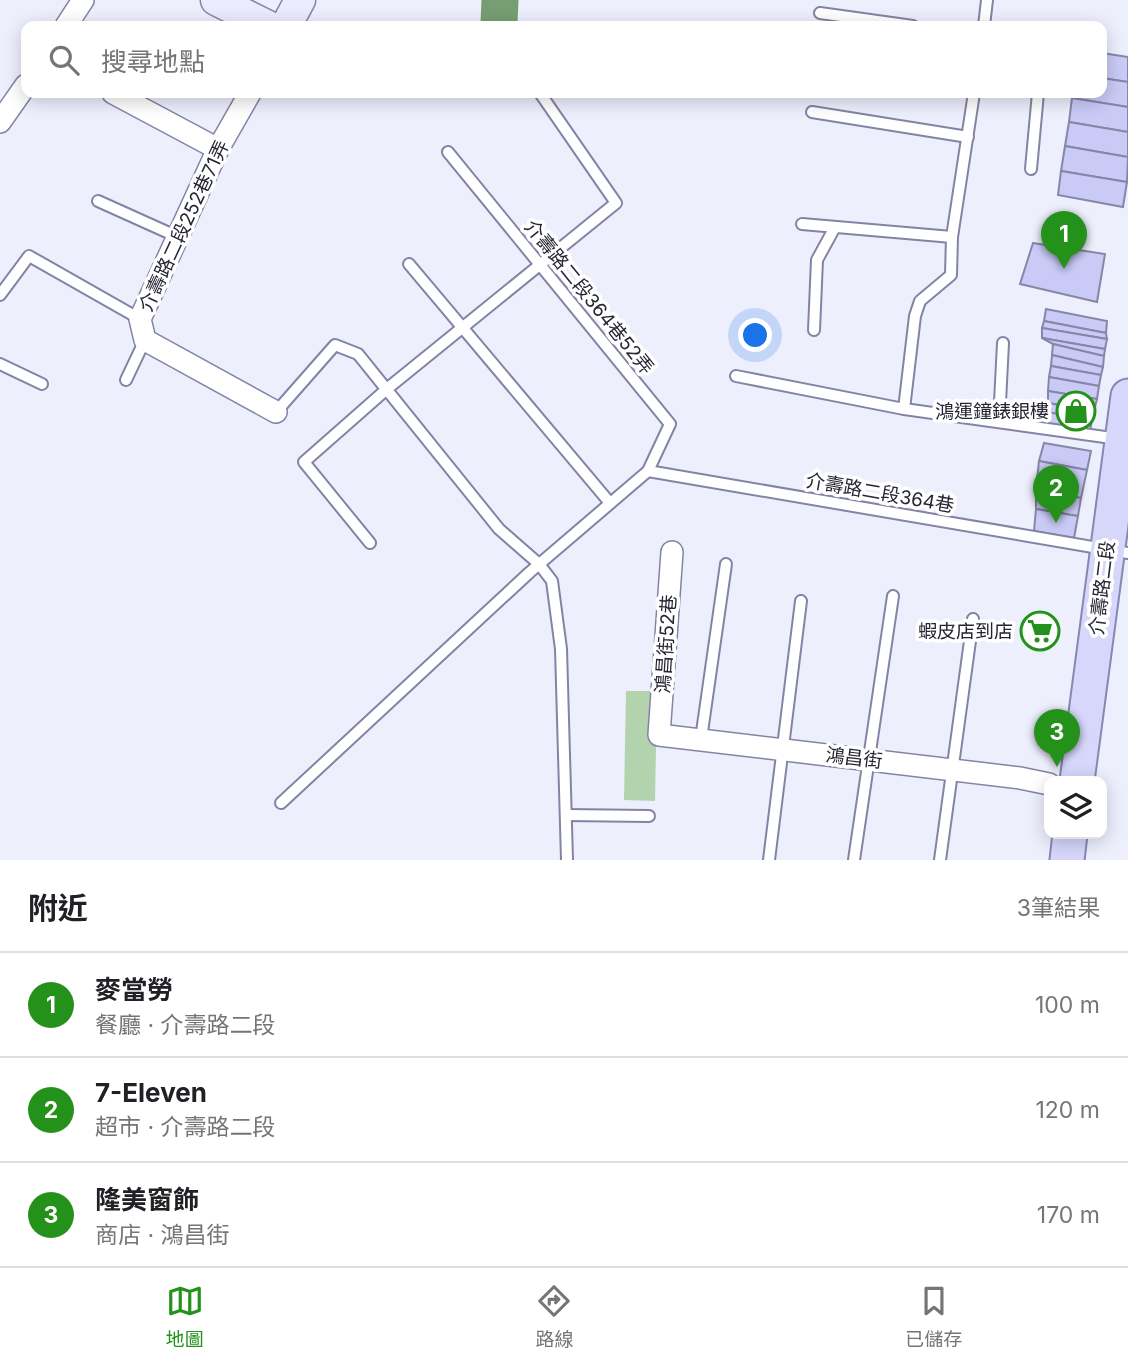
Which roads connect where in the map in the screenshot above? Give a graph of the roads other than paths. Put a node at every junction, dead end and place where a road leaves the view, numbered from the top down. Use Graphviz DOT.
graph roads {
  1 [pos="83,0"];
  2 [pos="216,0"];
  3 [pos="300,0"];
  4 [pos="987,0"];
  5 [pos="820,13"];
  6 [pos="69,21"];
  7 [pos="258,21"];
  8 [pos="289,21"];
  9 [pos="877,21"];
  10 [pos="985,21"];
  11 [pos="21,91"];
  12 [pos="122,98"];
  13 [pos="247,98"];
  14 [pos="543,98"];
  15 [pos="973,98"];
  16 [pos="1038,98"];
  17 [pos="812,112"];
  18 [pos="2,116"];
  19 [pos="968,137"];
  20 [pos="218,149"];
  21 [pos="448,152"];
  22 [pos="1031,169"];
  23 [pos="98,201"];
  24 [pos="802,224"];
  25 [pos="835,227"];
  26 [pos="178,237"];
  27 [pos="952,237"];
  28 [pos="409,264"];
  29 [pos="539,264"];
  30 [pos="0,295"];
  31 [pos="462,328"];
  32 [pos="142,329"];
  33 [pos="814,330"];
  34 [pos="1003,343"];
  35 [pos="0,364"];
  36 [pos="736,376"];
  37 [pos="126,380"];
  38 [pos="42,384"];
  39 [pos="388,388"];
  40 [pos="1128,396"];
  41 [pos="904,409"];
  42 [pos="276,412"];
  43 [pos="999,422"];
  44 [pos="1122,439"];
  45 [pos="648,471"];
  46 [pos="610,503"];
  47 [pos="370,543"];
  48 [pos="1117,551"];
  49 [pos="672,552"];
  50 [pos="539,564"];
  51 [pos="726,564"];
  52 [pos="893,596"];
  53 [pos="802,601"];
  54 [pos="973,619"];
  55 [pos="659,735"];
  56 [pos="701,739"];
  57 [pos="783,749"];
  58 [pos="870,760"];
  59 [pos="952,770"];
  60 [pos="1078,776"];
  61 [pos="1044,783"];
  62 [pos="281,803"];
  63 [pos="566,815"];
  64 [pos="649,816"];
  65 [pos="1069,839"];
  66 [pos="567,860"];
  67 [pos="769,860"];
  68 [pos="854,860"];
  69 [pos="940,860"];
  70 [pos="1067,860"];
  1 -- 6 [label="street"];
  2 -- 7 [label="street"];
  3 -- 8 [label="street"];
  4 -- 10 [label="lane"];
  5 -- 9 [label="lane"];
  11 -- 18 [label="street"];
  12 -- 20 [label="street"];
  13 -- 20 [label="street, 介壽路二段252巷71弄"];
  14 -- 29 [label="lane"];
  15 -- 19 [label="lane"];
  16 -- 22 [label="lane"];
  17 -- 19 [label="lane"];
  19 -- 27 [label="lane"];
  20 -- 26 [label="street, 介壽路二段252巷71弄"];
  21 -- 29 [label="lane, 介壽路二段364巷52弄"];
  23 -- 26 [label="lane"];
  24 -- 25 [label="lane"];
  25 -- 27 [label="lane"];
  25 -- 33 [label="lane"];
  26 -- 32 [label="street, 介壽路二段252巷71弄"];
  27 -- 41 [label="lane"];
  28 -- 31 [label="lane"];
  29 -- 31 [label="lane"];
  29 -- 45 [label="lane, 介壽路二段364巷52弄"];
  30 -- 32 [label="lane"];
  31 -- 39 [label="lane"];
  31 -- 46 [label="lane"];
  32 -- 37 [label="lane"];
  32 -- 42 [label="street, 介壽路二段252巷71弄"];
  34 -- 43 [label="lane"];
  35 -- 38 [label="lane"];
  36 -- 41 [label="lane"];
  39 -- 42 [label="lane"];
  39 -- 47 [label="lane"];
  39 -- 50 [label="lane"];
  40 -- 44 [label="main road, 介壽路二段"];
  41 -- 43 [label="lane"];
  43 -- 44 [label="lane"];
  44 -- 48 [label="main road, 介壽路二段"];
  45 -- 46 [label="lane"];
  45 -- 48 [label="lane, 介壽路二段364巷"];
  46 -- 50 [label="lane"];
  48 -- 60 [label="main road, 介壽路二段"];
  49 -- 55 [label="street, 鴻昌街52巷"];
  50 -- 62 [label="lane"];
  50 -- 63 [label="lane"];
  51 -- 56 [label="lane"];
  52 -- 58 [label="lane"];
  53 -- 57 [label="lane"];
  54 -- 59 [label="lane"];
  55 -- 56 [label="street, 鴻昌街"];
  56 -- 57 [label="street, 鴻昌街"];
  57 -- 58 [label="street, 鴻昌街"];
  57 -- 67 [label="lane"];
  58 -- 59 [label="street, 鴻昌街"];
  58 -- 68 [label="lane"];
  59 -- 61 [label="street, 鴻昌街"];
  59 -- 69 [label="lane"];
  63 -- 64 [label="lane"];
  63 -- 66 [label="lane"];
  65 -- 70 [label="main road"];
}
